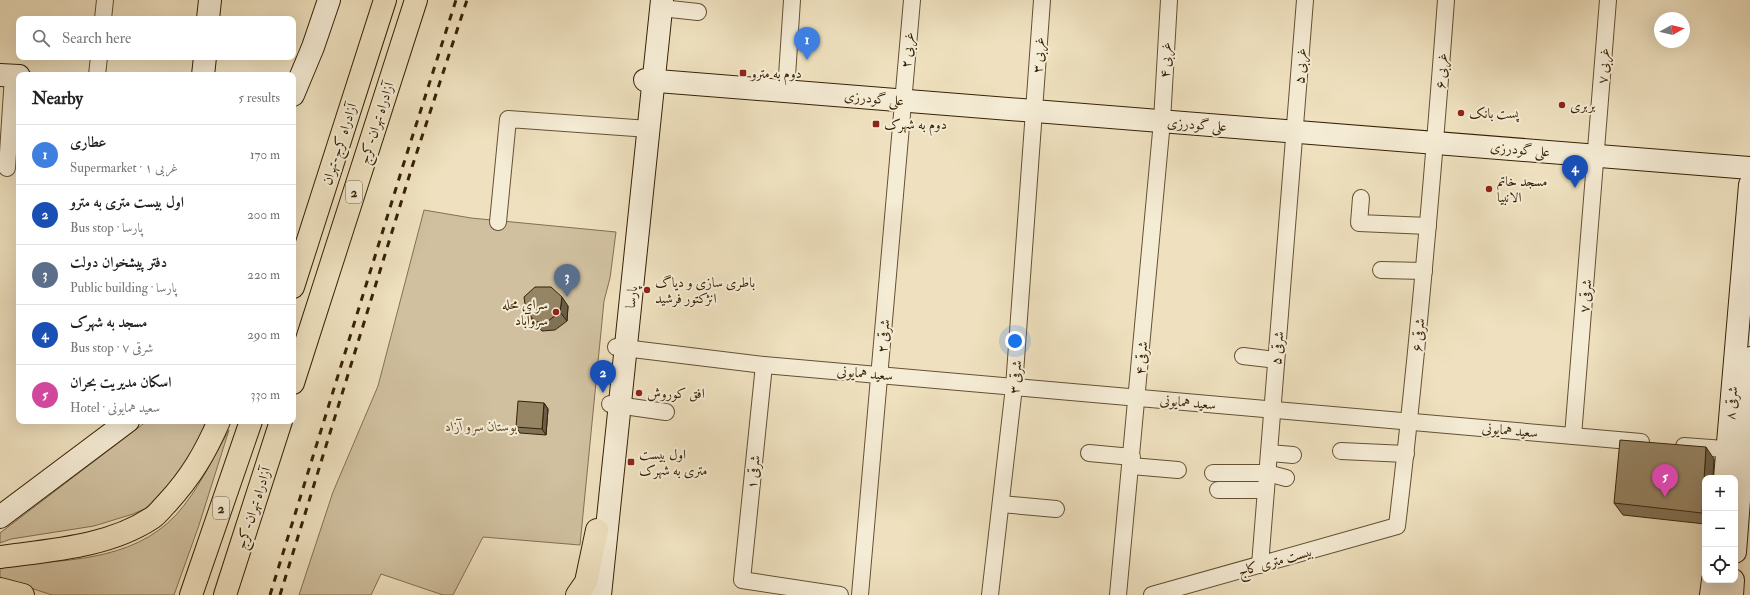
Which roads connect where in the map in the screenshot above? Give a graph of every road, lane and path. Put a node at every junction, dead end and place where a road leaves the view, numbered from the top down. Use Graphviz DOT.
graph roads {
  1 [pos="105,0"];
  2 [pos="210,0"];
  3 [pos="329,0"];
  4 [pos="385,0"];
  5 [pos="416,0"];
  6 [pos="792,0"];
  7 [pos="912,0"];
  8 [pos="1042,0"];
  9 [pos="1169,0"];
  10 [pos="1305,0"];
  11 [pos="1446,0"];
  12 [pos="1608,0"];
  13 [pos="658,3"];
  14 [pos="698,12"];
  15 [pos="103,16"];
  16 [pos="208,16"];
  17 [pos="313,47"];
  18 [pos="99,60"];
  19 [pos="205,60"];
  20 [pos="97,72"];
  21 [pos="203,72"];
  22 [pos="296,72"];
  23 [pos="11,75"];
  24 [pos="650,80"];
  25 [pos="296,88"];
  26 [pos="786,91"];
  27 [pos="902,100"];
  28 [pos="1034,110"];
  29 [pos="1162,121"];
  30 [pos="644,128"];
  31 [pos="1295,131"];
  32 [pos="1435,142"];
  33 [pos="1596,155"];
  34 [pos="7,168"];
  35 [pos="1750,168"];
  36 [pos="1750,185"];
  37 [pos="1361,198"];
  38 [pos="498,222"];
  39 [pos="1428,226"];
  40 [pos="306,245"];
  41 [pos="296,263"];
  42 [pos="1381,270"];
  43 [pos="1424,271"];
  44 [pos="296,277"];
  45 [pos="621,347"];
  46 [pos="1243,356"];
  47 [pos="1750,358"];
  48 [pos="1276,360"];
  49 [pos="764,364"];
  50 [pos="296,374"];
  51 [pos="879,375"];
  52 [pos="1014,387"];
  53 [pos="1138,397"];
  54 [pos="614,405"];
  55 [pos="1272,409"];
  56 [pos="666,412"];
  57 [pos="1410,421"];
  58 [pos="124,424"];
  59 [pos="217,424"];
  60 [pos="250,424"];
  61 [pos="280,424"];
  62 [pos="1573,436"];
  63 [pos="1341,450"];
  64 [pos="1740,450"];
  65 [pos="1089,453"];
  66 [pos="1269,453"];
  67 [pos="1406,454"];
  68 [pos="1294,455"];
  69 [pos="1131,461"];
  70 [pos="1178,470"];
  71 [pos="1213,473"];
  72 [pos="1267,473"];
  73 [pos="1727,475"];
  74 [pos="1286,478"];
  75 [pos="1218,490"];
  76 [pos="1266,490"];
  77 [pos="1001,504"];
  78 [pos="1056,509"];
  79 [pos="0,518"];
  80 [pos="1397,526"];
  81 [pos="598,530"];
  82 [pos="1735,547"];
  83 [pos="0,557"];
  84 [pos="1260,565"];
  85 [pos="1713,583"];
  86 [pos="1733,583"];
  87 [pos="0,589"];
  88 [pos="24,595"];
  89 [pos="191,595"];
  90 [pos="225,595"];
  91 [pos="577,595"];
  92 [pos="599,595"];
  93 [pos="840,595"];
  94 [pos="860,595"];
  95 [pos="990,595"];
  96 [pos="1118,595"];
  97 [pos="1152,595"];
  98 [pos="1711,595"];
  99 [pos="1732,595"];
  1 -- 15 [label="street"];
  2 -- 16 [label="street"];
  3 -- 17 [label="street"];
  4 -- 40 [label="main road, آزادراه کرج-تهران / 2"];
  5 -- 50 [label="main road, آزادراه تهران-کرج / 2"];
  6 -- 26 [label="street"];
  7 -- 27 [label="street, ۲ غربی"];
  8 -- 28 [label="street, ۳ غربی"];
  9 -- 29 [label="street, ۴ غربی"];
  10 -- 31 [label="street, ۵ غربی"];
  11 -- 32 [label="street, ۶ غربی"];
  12 -- 33 [label="street, ۷ غربی"];
  13 -- 14 [label="street"];
  13 -- 24 [label="street, پارسا"];
  17 -- 22 [label="street"];
  17 -- 25 [label="street"];
  18 -- 20 [label="street"];
  19 -- 21 [label="street"];
  23 -- 34 [label="street"];
  24 -- 26 [label="street, علی گودرزی"];
  24 -- 30 [label="street, پارسا"];
  26 -- 27 [label="street, علی گودرزی"];
  27 -- 28 [label="street, علی گودرزی"];
  27 -- 51 [label="street, ۲ شرقی"];
  28 -- 29 [label="street, علی گودرزی"];
  28 -- 52 [label="street, ۳ شرقی"];
  29 -- 31 [label="street, علی گودرزی"];
  29 -- 53 [label="street, ۴ شرقی"];
  30 -- 38 [label="street"];
  30 -- 45 [label="street, پارسا"];
  31 -- 32 [label="street, علی گودرزی"];
  31 -- 48 [label="street, ۵ شرقی"];
  32 -- 33 [label="street, علی گودرزی"];
  32 -- 39 [label="street, ۶ شرقی"];
  33 -- 35 [label="street, علی گودرزی"];
  33 -- 62 [label="street, ۷ شرقی"];
  36 -- 64 [label="street, ۸ شرقی"];
  37 -- 39 [label="street"];
  39 -- 43 [label="street, ۶ شرقی"];
  40 -- 41 [label="main road"];
  40 -- 44 [label="main road, آزادراه کرج-تهران / 2"];
  42 -- 43 [label="street"];
  43 -- 57 [label="street, ۶ شرقی"];
  45 -- 49 [label="street, سعید همایونی"];
  45 -- 54 [label="street, پارسا"];
  46 -- 48 [label="street"];
  47 -- 64 [label="street, ۸ شرقی"];
  48 -- 55 [label="street, ۵ شرقی"];
  49 -- 51 [label="street, سعید همایونی"];
  49 -- 93 [label="street, ۱ شرقی"];
  51 -- 52 [label="street, سعید همایونی"];
  51 -- 94 [label="street, ۲ شرقی"];
  52 -- 53 [label="street, سعید همایونی"];
  52 -- 77 [label="street, ۳ شرقی"];
  53 -- 55 [label="street, سعید همایونی"];
  53 -- 69 [label="street, ۴ شرقی"];
  54 -- 56 [label="street"];
  54 -- 81 [label="street, پارسا"];
  54 -- 92 [label="street, پارسا"];
  55 -- 57 [label="street, سعید همایونی"];
  55 -- 66 [label="street, ۵ شرقی"];
  57 -- 62 [label="street, سعید همایونی"];
  57 -- 67 [label="street, ۶ شرقی"];
  58 -- 79 [label="street"];
  59 -- 83 [label="main road"];
  60 -- 89 [label="main road, 2"];
  61 -- 90 [label="main road, آزادراه تهران-کرج / 2"];
  62 -- 64 [label="street, سعید همایونی"];
  63 -- 67 [label="street"];
  64 -- 73 [label="street, ۸ شرقی"];
  64 -- 82 [label="street, ۸ شرقی"];
  65 -- 69 [label="street"];
  66 -- 68 [label="street"];
  66 -- 72 [label="street, ۵ شرقی"];
  67 -- 80 [label="street, ۶ شرقی"];
  69 -- 70 [label="street"];
  69 -- 96 [label="street, ۴ شرقی"];
  71 -- 72 [label="street"];
  72 -- 74 [label="street"];
  72 -- 76 [label="street, ۵ شرقی"];
  75 -- 76 [label="street"];
  76 -- 84 [label="street, ۵ شرقی"];
  77 -- 78 [label="street"];
  77 -- 95 [label="street, ۳ شرقی"];
  80 -- 84 [label="street, بیست متری کاج"];
  81 -- 91 [label="main road"];
  81 -- 92 [label="street, پارسا"];
  84 -- 97 [label="street, بیست متری کاج"];
  85 -- 98 [label="street"];
  86 -- 99 [label="street"];
  87 -- 88 [label="main road"];
}
